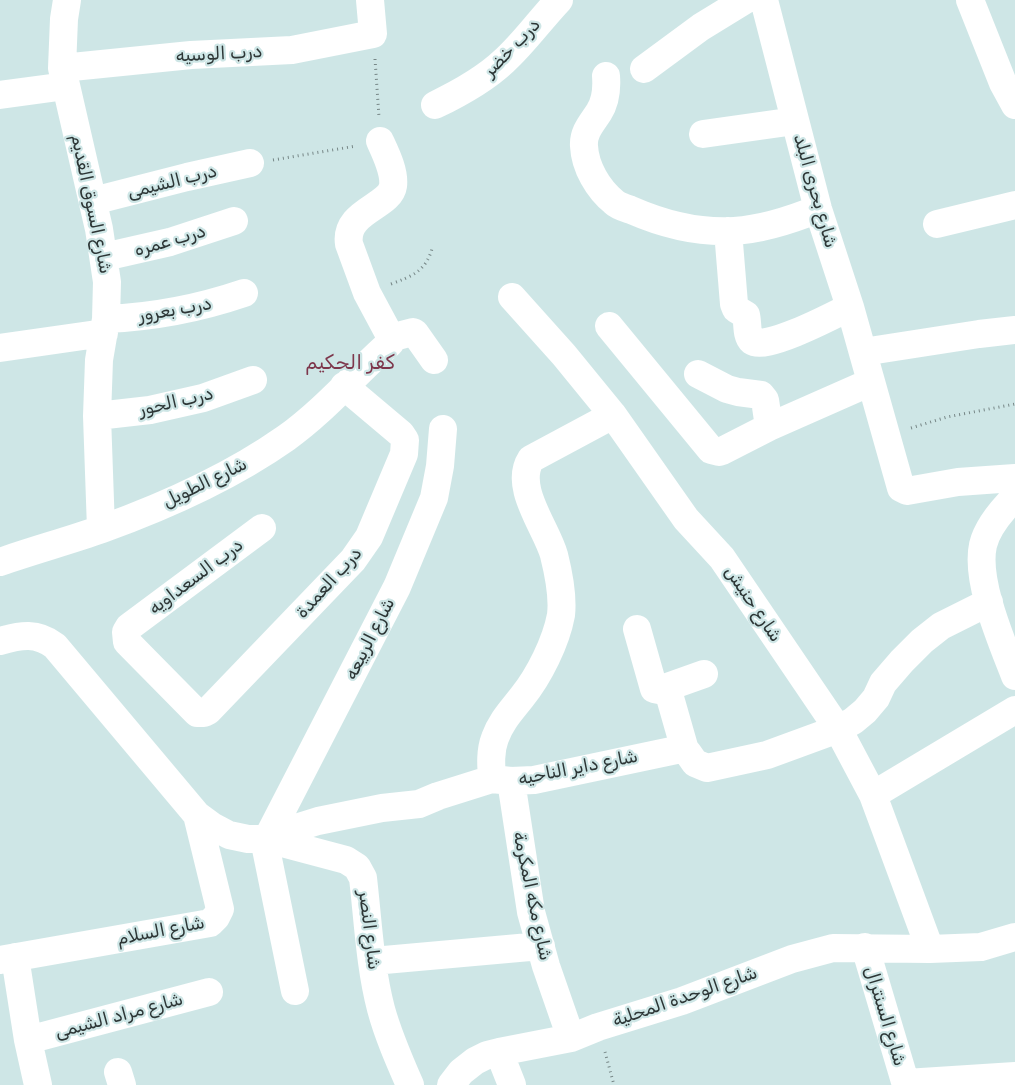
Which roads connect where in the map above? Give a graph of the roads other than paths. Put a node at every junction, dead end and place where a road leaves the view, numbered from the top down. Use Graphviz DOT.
graph roads {
  1 [pos="67,0"];
  2 [pos="370,0"];
  3 [pos="558,0"];
  4 [pos="745,0"];
  5 [pos="764,0"];
  6 [pos="976,2"];
  7 [pos="644,69"];
  8 [pos="606,76"];
  9 [pos="64,77"];
  10 [pos="1011,89"];
  11 [pos="0,95"];
  12 [pos="435,105"];
  13 [pos="795,121"];
  14 [pos="703,134"];
  15 [pos="380,141"];
  16 [pos="250,163"];
  17 [pos="93,201"];
  18 [pos="1015,205"];
  19 [pos="818,208"];
  20 [pos="234,221"];
  21 [pos="938,224"];
  22 [pos="728,231"];
  23 [pos="104,257"];
  24 [pos="244,293"];
  25 [pos="512,298"];
  26 [pos="850,307"];
  27 [pos="105,326"];
  28 [pos="609,326"];
  29 [pos="1015,330"];
  30 [pos="385,345"];
  31 [pos="0,348"];
  32 [pos="862,352"];
  33 [pos="434,360"];
  34 [pos="698,374"];
  35 [pos="253,380"];
  36 [pos="870,382"];
  37 [pos="344,386"];
  38 [pos="612,415"];
  39 [pos="98,416"];
  40 [pos="769,427"];
  41 [pos="443,429"];
  42 [pos="1015,478"];
  43 [pos="1015,497"];
  44 [pos="1005,523"];
  45 [pos="262,528"];
  46 [pos="101,530"];
  47 [pos="0,562"];
  48 [pos="989,602"];
  49 [pos="130,627"];
  50 [pos="637,629"];
  51 [pos="0,641"];
  52 [pos="704,674"];
  53 [pos="1015,676"];
  54 [pos="667,687"];
  55 [pos="1015,710"];
  56 [pos="838,729"];
  57 [pos="685,750"];
  58 [pos="502,780"];
  59 [pos="873,795"];
  60 [pos="197,815"];
  61 [pos="267,839"];
  62 [pos="1015,937"];
  63 [pos="541,946"];
  64 [pos="865,947"];
  65 [pos="930,949"];
  66 [pos="7,958"];
  67 [pos="373,962"];
  68 [pos="295,991"];
  69 [pos="210,992"];
  70 [pos="571,1038"];
  71 [pos="28,1040"];
  72 [pos="499,1052"];
  73 [pos="1015,1076"];
  74 [pos="906,1084"];
  75 [pos="38,1085"];
  76 [pos="410,1085"];
  77 [pos="452,1085"];
  78 [pos="512,1085"];
  1 -- 9 [label="street, شارع السوق القديم"];
  2 -- 9 [label="street, درب الوسيه"];
  3 -- 12 [label="street, درب خضر"];
  4 -- 7 [label="street"];
  5 -- 13 [label="street, شارع بحرى البلد"];
  6 -- 10 [label="street"];
  8 -- 22 [label="street"];
  9 -- 11 [label="street, درب الوسيه"];
  9 -- 17 [label="street, شارع السوق القديم"];
  13 -- 14 [label="street"];
  13 -- 19 [label="street, شارع بحرى البلد"];
  15 -- 30 [label="street"];
  16 -- 17 [label="street, درب الشيمى"];
  17 -- 23 [label="street, شارع السوق القديم"];
  18 -- 21 [label="street"];
  19 -- 22 [label="street"];
  19 -- 26 [label="street, شارع بحرى البلد"];
  20 -- 23 [label="street, درب عمره"];
  22 -- 26 [label="street"];
  23 -- 27 [label="street, شارع السوق القديم"];
  24 -- 27 [label="street, درب بعرور"];
  25 -- 38 [label="street, شارع حنيش"];
  26 -- 32 [label="street, شارع بحرى البلد"];
  27 -- 31 [label="street, درب بعرور"];
  27 -- 39 [label="street, شارع السوق القديم"];
  28 -- 40 [label="street"];
  29 -- 32 [label="street"];
  30 -- 33 [label="street"];
  30 -- 37 [label="street, شارع الطويل"];
  32 -- 36 [label="street, شارع بحرى البلد"];
  34 -- 40 [label="street"];
  35 -- 39 [label="street, درب الحور"];
  36 -- 40 [label="street"];
  36 -- 42 [label="street, شارع بحرى البلد"];
  37 -- 46 [label="street, شارع الطويل"];
  37 -- 49 [label="street, درب العمدة"];
  38 -- 56 [label="street, شارع حنيش"];
  38 -- 58 [label="street, شارع مكه المكرمة"];
  39 -- 46 [label="street, شارع السوق القديم"];
  41 -- 61 [label="street, شارع الربيعه"];
  43 -- 44 [label="street"];
  44 -- 48 [label="street"];
  45 -- 49 [label="street, درب السعداويه"];
  46 -- 47 [label="street, شارع الطويل"];
  48 -- 53 [label="street"];
  48 -- 56 [label="street"];
  50 -- 54 [label="street"];
  51 -- 60 [label="street"];
  52 -- 54 [label="street"];
  54 -- 57 [label="street"];
  55 -- 59 [label="street"];
  56 -- 57 [label="street"];
  56 -- 59 [label="street, شارع حنيش"];
  57 -- 58 [label="street, شارع داير الناحيه"];
  58 -- 61 [label="street, شارع داير الناحيه"];
  58 -- 63 [label="street, شارع مكه المكرمة"];
  59 -- 65 [label="street, شارع حنيش"];
  60 -- 61 [label="street, شارع النصر"];
  60 -- 66 [label="street, شارع السلام"];
  61 -- 67 [label="street, شارع النصر"];
  61 -- 68 [label="street"];
  62 -- 65 [label="street"];
  63 -- 67 [label="street"];
  63 -- 70 [label="street, شارع مكه المكرمة"];
  64 -- 65 [label="street, شارع الوحدة المحلية"];
  64 -- 70 [label="street, شارع الوحدة المحلية"];
  64 -- 74 [label="street, شارع السنترال"];
  66 -- 71 [label="street"];
  67 -- 76 [label="street, شارع النصر"];
  69 -- 71 [label="street, شارع مراد الشيمى"];
  70 -- 72 [label="street, شارع الوحدة المحلية"];
  71 -- 75 [label="street"];
  72 -- 77 [label="street, شارع الوحدة المحلية"];
  72 -- 78 [label="street"];
  73 -- 74 [label="street"];
}
